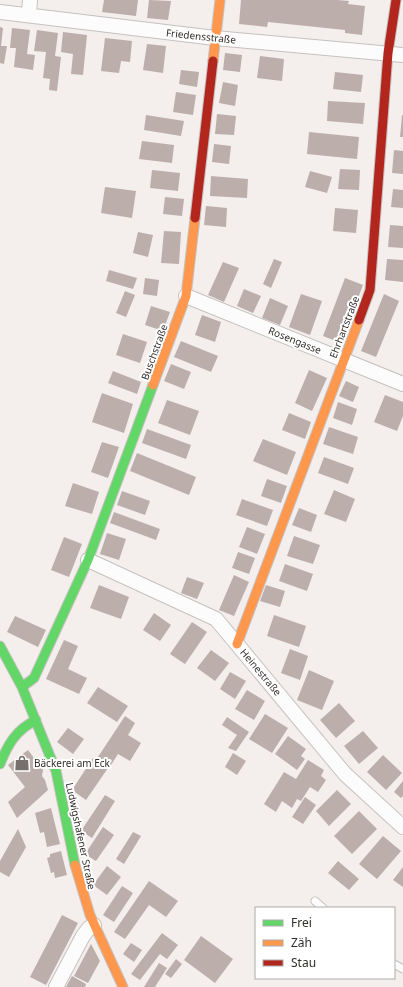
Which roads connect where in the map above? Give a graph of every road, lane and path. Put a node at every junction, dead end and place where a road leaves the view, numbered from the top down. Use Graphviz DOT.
graph roads {
  1 [pos="30,0"];
  2 [pos="220,0"];
  3 [pos="396,0"];
  4 [pos="0,12"];
  5 [pos="29,16"];
  6 [pos="215,38"];
  7 [pos="388,53"];
  8 [pos="403,55"];
  9 [pos="186,296"];
  10 [pos="343,359"];
  11 [pos="403,384"];
  12 [pos="88,560"];
  13 [pos="237,644"];
  14 [pos="0,646"];
  15 [pos="22,687"];
  16 [pos="36,720"];
  17 [pos="1,759"];
  18 [pos="403,827"];
  19 [pos="315,901"];
  20 [pos="322,907"];
  21 [pos="94,925"];
  22 [pos="56,987"];
  23 [pos="123,987"];
  1 -- 5 [label="street"];
  2 -- 6 [label="street, Buschstraße"];
  3 -- 7 [label="street, Ehrhartstraße"];
  4 -- 5 [label="street, Friedensstraße"];
  5 -- 6 [label="street, Friedensstraße"];
  6 -- 7 [label="street, Friedensstraße"];
  6 -- 9 [label="street, Buschstraße"];
  7 -- 8 [label="street, Friedensstraße"];
  7 -- 10 [label="street, Ehrhartstraße"];
  9 -- 10 [label="street, Rosengasse"];
  9 -- 12 [label="street, Buschstraße"];
  10 -- 11 [label="street, Rosengasse"];
  10 -- 13 [label="street, Ehrhartstraße"];
  12 -- 13 [label="street, Heinestraße"];
  12 -- 15 [label="street, Buschstraße"];
  13 -- 18 [label="street, Heinestraße"];
  14 -- 15 [label="street, Ludwigshafener Straße"];
  15 -- 16 [label="street, Ludwigshafener Straße"];
  16 -- 17 [label="street"];
  16 -- 21 [label="street, Ludwigshafener Straße"];
  19 -- 20 [label="lane"];
  21 -- 22 [label="street"];
  21 -- 23 [label="street, Ludwigshafener Straße"];
}
